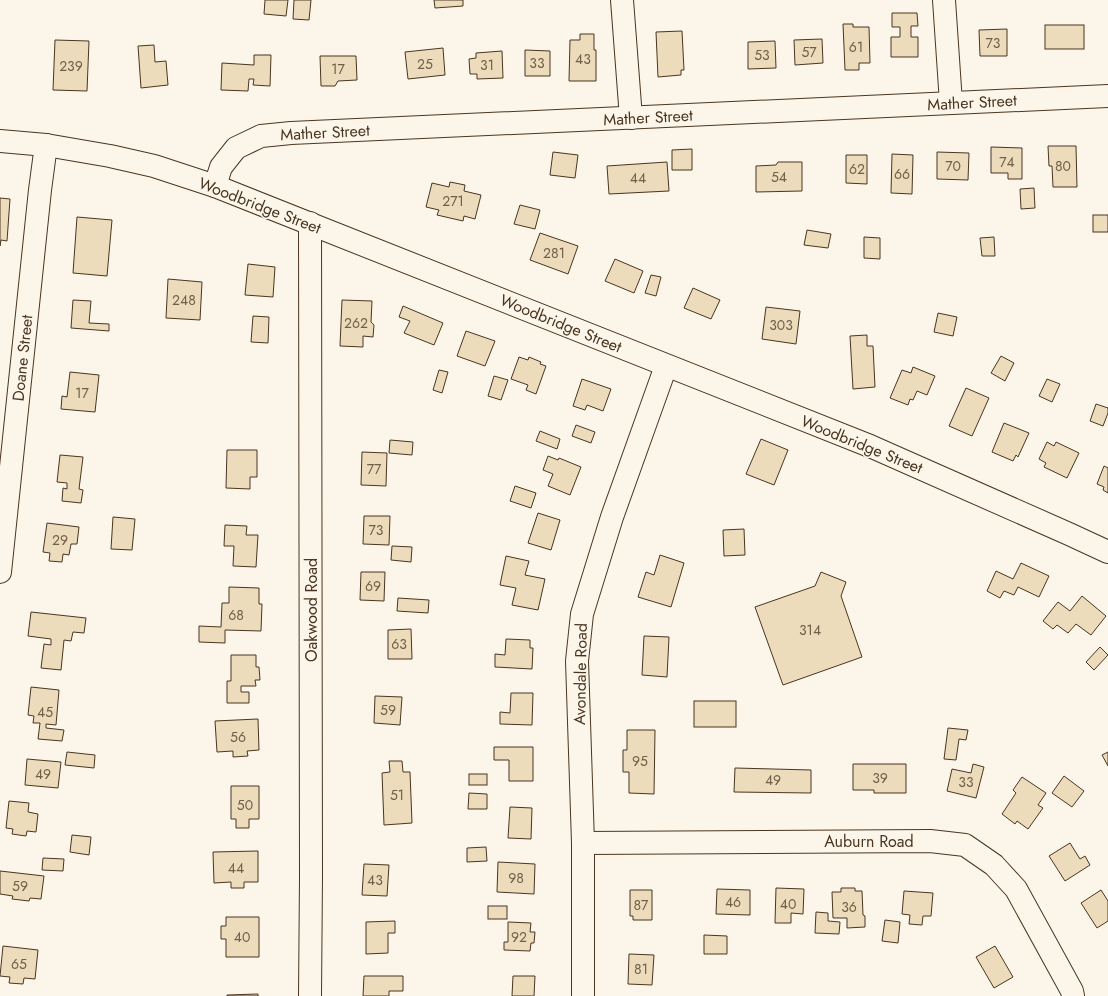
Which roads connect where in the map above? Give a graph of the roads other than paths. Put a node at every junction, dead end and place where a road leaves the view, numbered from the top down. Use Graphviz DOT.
graph roads {
  1 [pos="622,0"];
  2 [pos="944,0"];
  3 [pos="1108,96"];
  4 [pos="951,103"];
  5 [pos="631,118"];
  6 [pos="0,141"];
  7 [pos="46,145"];
  8 [pos="215,186"];
  9 [pos="310,224"];
  10 [pos="666,366"];
  11 [pos="1108,552"];
  12 [pos="0,572"];
  13 [pos="583,843"];
  14 [pos="310,996"];
  15 [pos="583,996"];
  16 [pos="1073,996"];
  1 -- 5 [label="street"];
  2 -- 4 [label="street"];
  3 -- 4 [label="street, Mather Street"];
  4 -- 5 [label="street, Mather Street"];
  5 -- 8 [label="street, Mather Street"];
  6 -- 7 [label="street, Woodbridge Street"];
  7 -- 8 [label="street, Woodbridge Street"];
  7 -- 12 [label="street, Doane Street"];
  8 -- 9 [label="street, Woodbridge Street"];
  9 -- 10 [label="street, Woodbridge Street"];
  9 -- 14 [label="street, Oakwood Road"];
  10 -- 11 [label="street, Woodbridge Street"];
  10 -- 13 [label="street, Avondale Road"];
  13 -- 15 [label="street, Avondale Road"];
  13 -- 16 [label="street, Auburn Road"];
}
